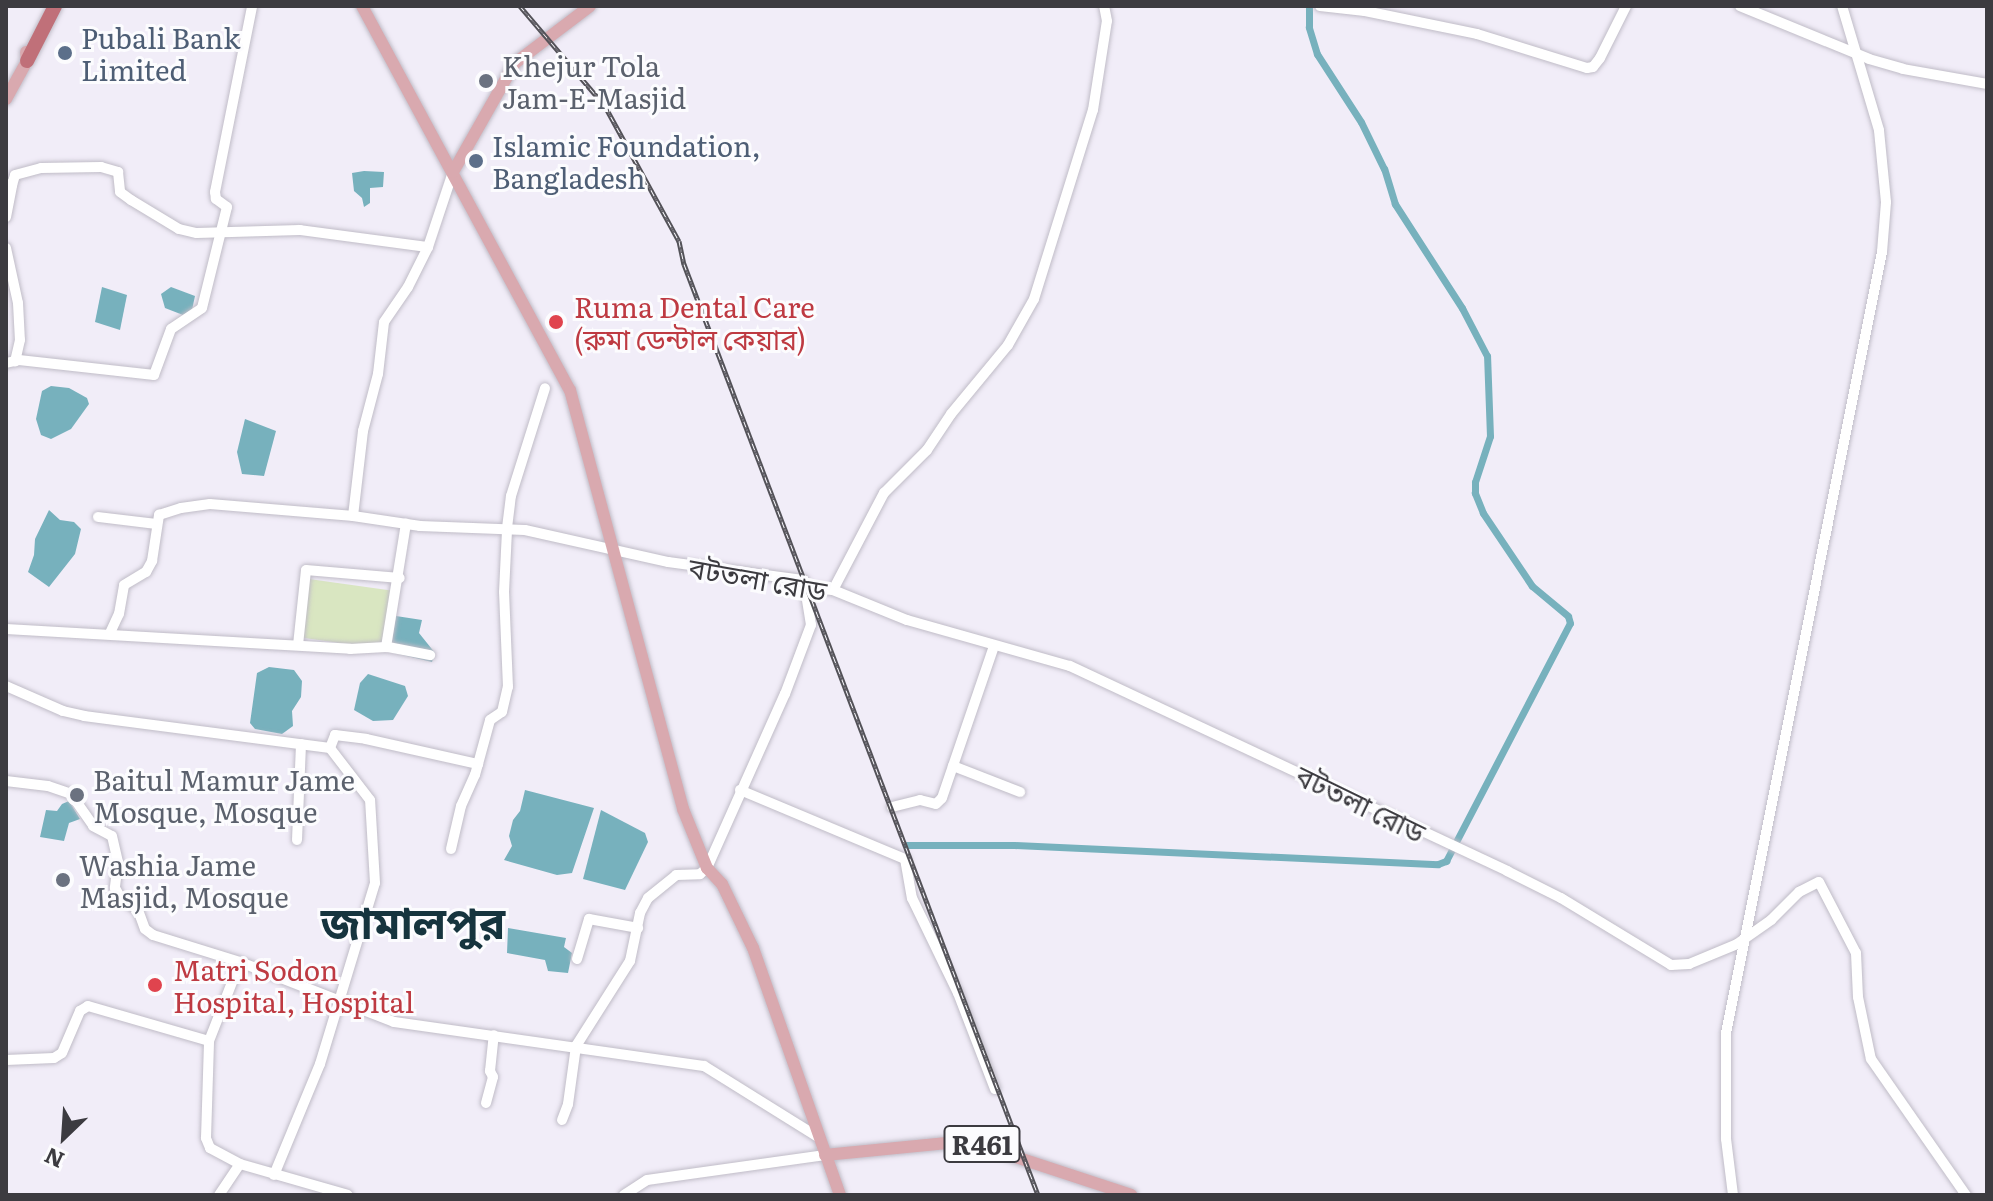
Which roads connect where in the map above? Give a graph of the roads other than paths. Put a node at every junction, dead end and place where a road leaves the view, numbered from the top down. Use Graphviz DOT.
graph roads {
  1 [pos="52,6"];
  2 [pos="252,6"];
  3 [pos="362,6"];
  4 [pos="590,6"];
  5 [pos="1104,6"];
  6 [pos="1320,6"];
  7 [pos="1626,6"];
  8 [pos="1740,6"];
  9 [pos="1842,6"];
  10 [pos="1857,54"];
  11 [pos="29,57"];
  12 [pos="10,83"];
  13 [pos="1987,84"];
  14 [pos="6,99"];
  15 [pos="453,172"];
  16 [pos="9,184"];
  17 [pos="6,217"];
  18 [pos="223,234"];
  19 [pos="428,247"];
  20 [pos="6,248"];
  21 [pos="10,362"];
  22 [pos="545,388"];
  23 [pos="353,516"];
  24 [pos="98,517"];
  25 [pos="156,524"];
  26 [pos="406,524"];
  27 [pos="507,529"];
  28 [pos="614,549"];
  29 [pos="400,578"];
  30 [pos="803,580"];
  31 [pos="833,590"];
  32 [pos="6,629"];
  33 [pos="110,633"];
  34 [pos="298,645"];
  35 [pos="994,646"];
  36 [pos="388,647"];
  37 [pos="430,655"];
  38 [pos="6,686"];
  39 [pos="301,744"];
  40 [pos="330,748"];
  41 [pos="478,764"];
  42 [pos="953,766"];
  43 [pos="6,781"];
  44 [pos="740,790"];
  45 [pos="1020,792"];
  46 [pos="892,807"];
  47 [pos="297,840"];
  48 [pos="451,849"];
  49 [pos="707,868"];
  50 [pos="638,928"];
  51 [pos="1743,940"];
  52 [pos="577,959"];
  53 [pos="240,962"];
  54 [pos="339,1003"];
  55 [pos="494,1035"];
  56 [pos="209,1041"];
  57 [pos="576,1046"];
  58 [pos="6,1060"];
  59 [pos="995,1089"];
  60 [pos="486,1103"];
  61 [pos="562,1120"];
  62 [pos="818,1137"];
  63 [pos="825,1155"];
  64 [pos="240,1164"];
  65 [pos="274,1175"];
  66 [pos="219,1195"];
  67 [pos="348,1195"];
  68 [pos="624,1195"];
  69 [pos="840,1195"];
  70 [pos="1131,1195"];
  71 [pos="1733,1195"];
  72 [pos="1966,1195"];
  1 -- 11 [label="highway"];
  2 -- 18 [label="street"];
  3 -- 15 [label="main road"];
  4 -- 15 [label="main road"];
  5 -- 31 [label="street"];
  6 -- 7 [label="street"];
  8 -- 10 [label="street"];
  9 -- 10 [label="street"];
  10 -- 13 [label="street"];
  10 -- 51 [label="street"];
  11 -- 12 [label="main road"];
  12 -- 14 [label="main road"];
  15 -- 19 [label="street"];
  15 -- 28 [label="main road"];
  16 -- 17 [label="street"];
  16 -- 18 [label="street"];
  18 -- 19 [label="street"];
  18 -- 21 [label="street"];
  19 -- 23 [label="street"];
  20 -- 21 [label="street"];
  22 -- 27 [label="street"];
  23 -- 25 [label="street, বটতলা রোড"];
  23 -- 26 [label="street, বটতলা রোড"];
  24 -- 25 [label="street"];
  25 -- 33 [label="street"];
  26 -- 27 [label="street, বটতলা রোড"];
  26 -- 29 [label="street"];
  27 -- 28 [label="street, বটতলা রোড"];
  27 -- 41 [label="street"];
  28 -- 30 [label="street, বটতলা রোড"];
  28 -- 49 [label="main road"];
  29 -- 34 [label="street"];
  29 -- 36 [label="street"];
  30 -- 31 [label="street, বটতলা রোড"];
  30 -- 44 [label="street"];
  31 -- 35 [label="street, বটতলা রোড"];
  32 -- 33 [label="street"];
  33 -- 34 [label="street"];
  34 -- 36 [label="street"];
  35 -- 42 [label="street"];
  35 -- 51 [label="street, বটতলা রোড"];
  36 -- 37 [label="street"];
  38 -- 39 [label="street"];
  39 -- 40 [label="street"];
  39 -- 47 [label="street"];
  40 -- 41 [label="street"];
  40 -- 54 [label="street"];
  41 -- 48 [label="street"];
  42 -- 45 [label="street"];
  42 -- 46 [label="street"];
  43 -- 53 [label="street"];
  44 -- 49 [label="street"];
  44 -- 59 [label="street"];
  49 -- 50 [label="street"];
  49 -- 62 [label="main road"];
  50 -- 52 [label="street"];
  50 -- 57 [label="street"];
  51 -- 71 [label="street"];
  51 -- 72 [label="street, বটতলা রোড"];
  53 -- 54 [label="street"];
  53 -- 56 [label="street"];
  54 -- 55 [label="street"];
  54 -- 65 [label="street"];
  55 -- 57 [label="street"];
  55 -- 60 [label="street"];
  56 -- 58 [label="street"];
  56 -- 64 [label="street"];
  57 -- 61 [label="street"];
  57 -- 62 [label="street"];
  62 -- 63 [label="main road"];
  63 -- 68 [label="street"];
  63 -- 69 [label="main road"];
  63 -- 70 [label="main road, R461"];
  64 -- 65 [label="street"];
  64 -- 66 [label="street"];
  65 -- 67 [label="street"];
}
